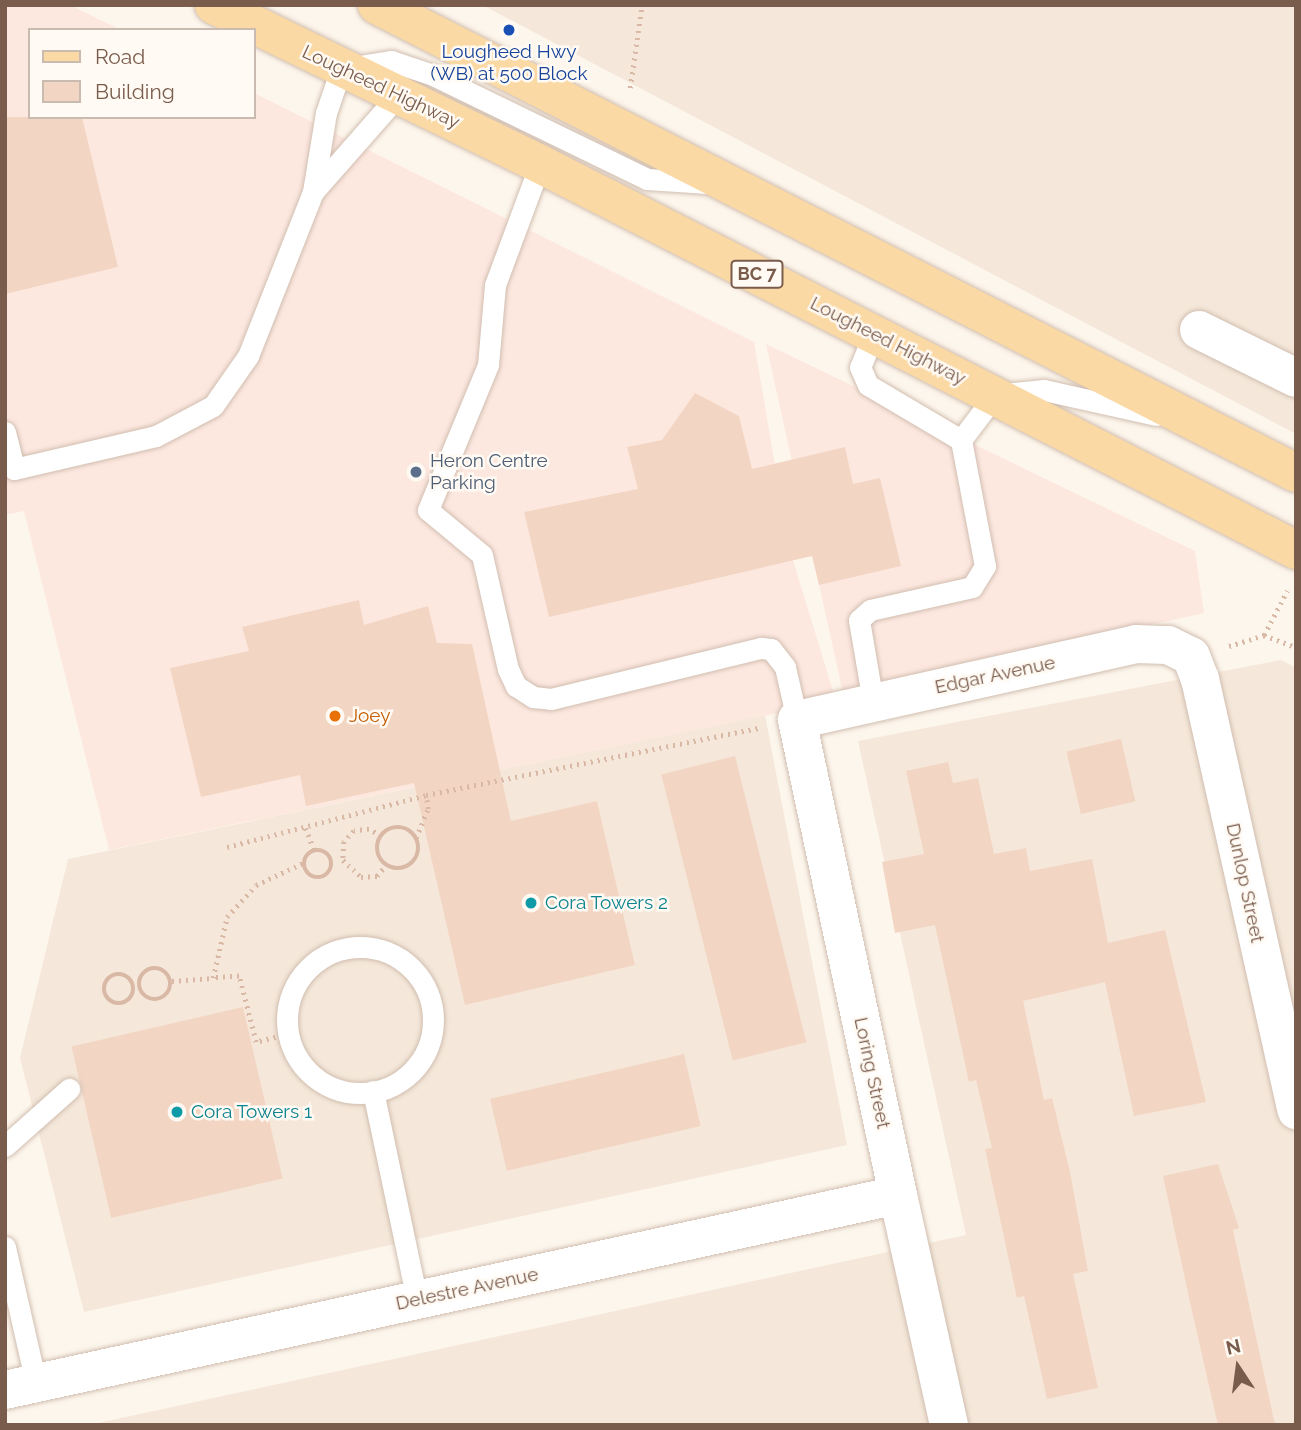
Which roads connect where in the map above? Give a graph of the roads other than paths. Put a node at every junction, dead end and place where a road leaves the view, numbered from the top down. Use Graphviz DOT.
graph roads {
  1 [pos="214,5"];
  2 [pos="377,5"];
  3 [pos="341,69"];
  4 [pos="399,94"];
  5 [pos="546,150"];
  6 [pos="724,185"];
  7 [pos="313,192"];
  8 [pos="1199,330"];
  9 [pos="874,333"];
  10 [pos="1296,378"];
  11 [pos="995,395"];
  12 [pos="1188,420"];
  13 [pos="5,432"];
  14 [pos="961,440"];
  15 [pos="9,469"];
  16 [pos="1296,473"];
  17 [pos="1296,550"];
  18 [pos="1191,656"];
  19 [pos="873,702"];
  20 [pos="797,720"];
  21 [pos="69,1089"];
  22 [pos="373,1091"];
  23 [pos="1296,1110"];
  24 [pos="10,1141"];
  25 [pos="898,1195"];
  26 [pos="5,1247"];
  27 [pos="417,1299"];
  28 [pos="21,1386"];
  29 [pos="949,1425"];
  1 -- 3 [label="main road, Lougheed Highway / BC 7"];
  2 -- 6 [label="main road"];
  3 -- 4 [label="main road, Lougheed Highway / BC 7"];
  3 -- 5 [label="lane"];
  3 -- 7 [label="lane"];
  4 -- 5 [label="main road, Lougheed Highway / BC 7"];
  4 -- 7 [label="lane"];
  5 -- 6 [label="lane"];
  5 -- 9 [label="main road, Lougheed Highway / BC 7"];
  5 -- 20 [label="lane"];
  6 -- 12 [label="main road"];
  7 -- 15 [label="lane"];
  8 -- 10 [label="street"];
  9 -- 11 [label="main road, Lougheed Highway / BC 7"];
  9 -- 14 [label="lane"];
  11 -- 12 [label="lane"];
  11 -- 14 [label="lane"];
  11 -- 17 [label="main road, Lougheed Highway / BC 7"];
  12 -- 16 [label="main road"];
  13 -- 15 [label="lane"];
  14 -- 19 [label="lane"];
  18 -- 19 [label="street, Edgar Avenue"];
  18 -- 23 [label="street, Dunlop Street"];
  19 -- 20 [label="street, Edgar Avenue"];
  20 -- 25 [label="street, Loring Street"];
  21 -- 24 [label="lane"];
  22 -- 22 [label="lane"];
  22 -- 27 [label="lane"];
  25 -- 27 [label="street, Delestre Avenue"];
  25 -- 29 [label="street, Loring Street"];
  26 -- 28 [label="lane"];
  27 -- 28 [label="street, Delestre Avenue"];
}
